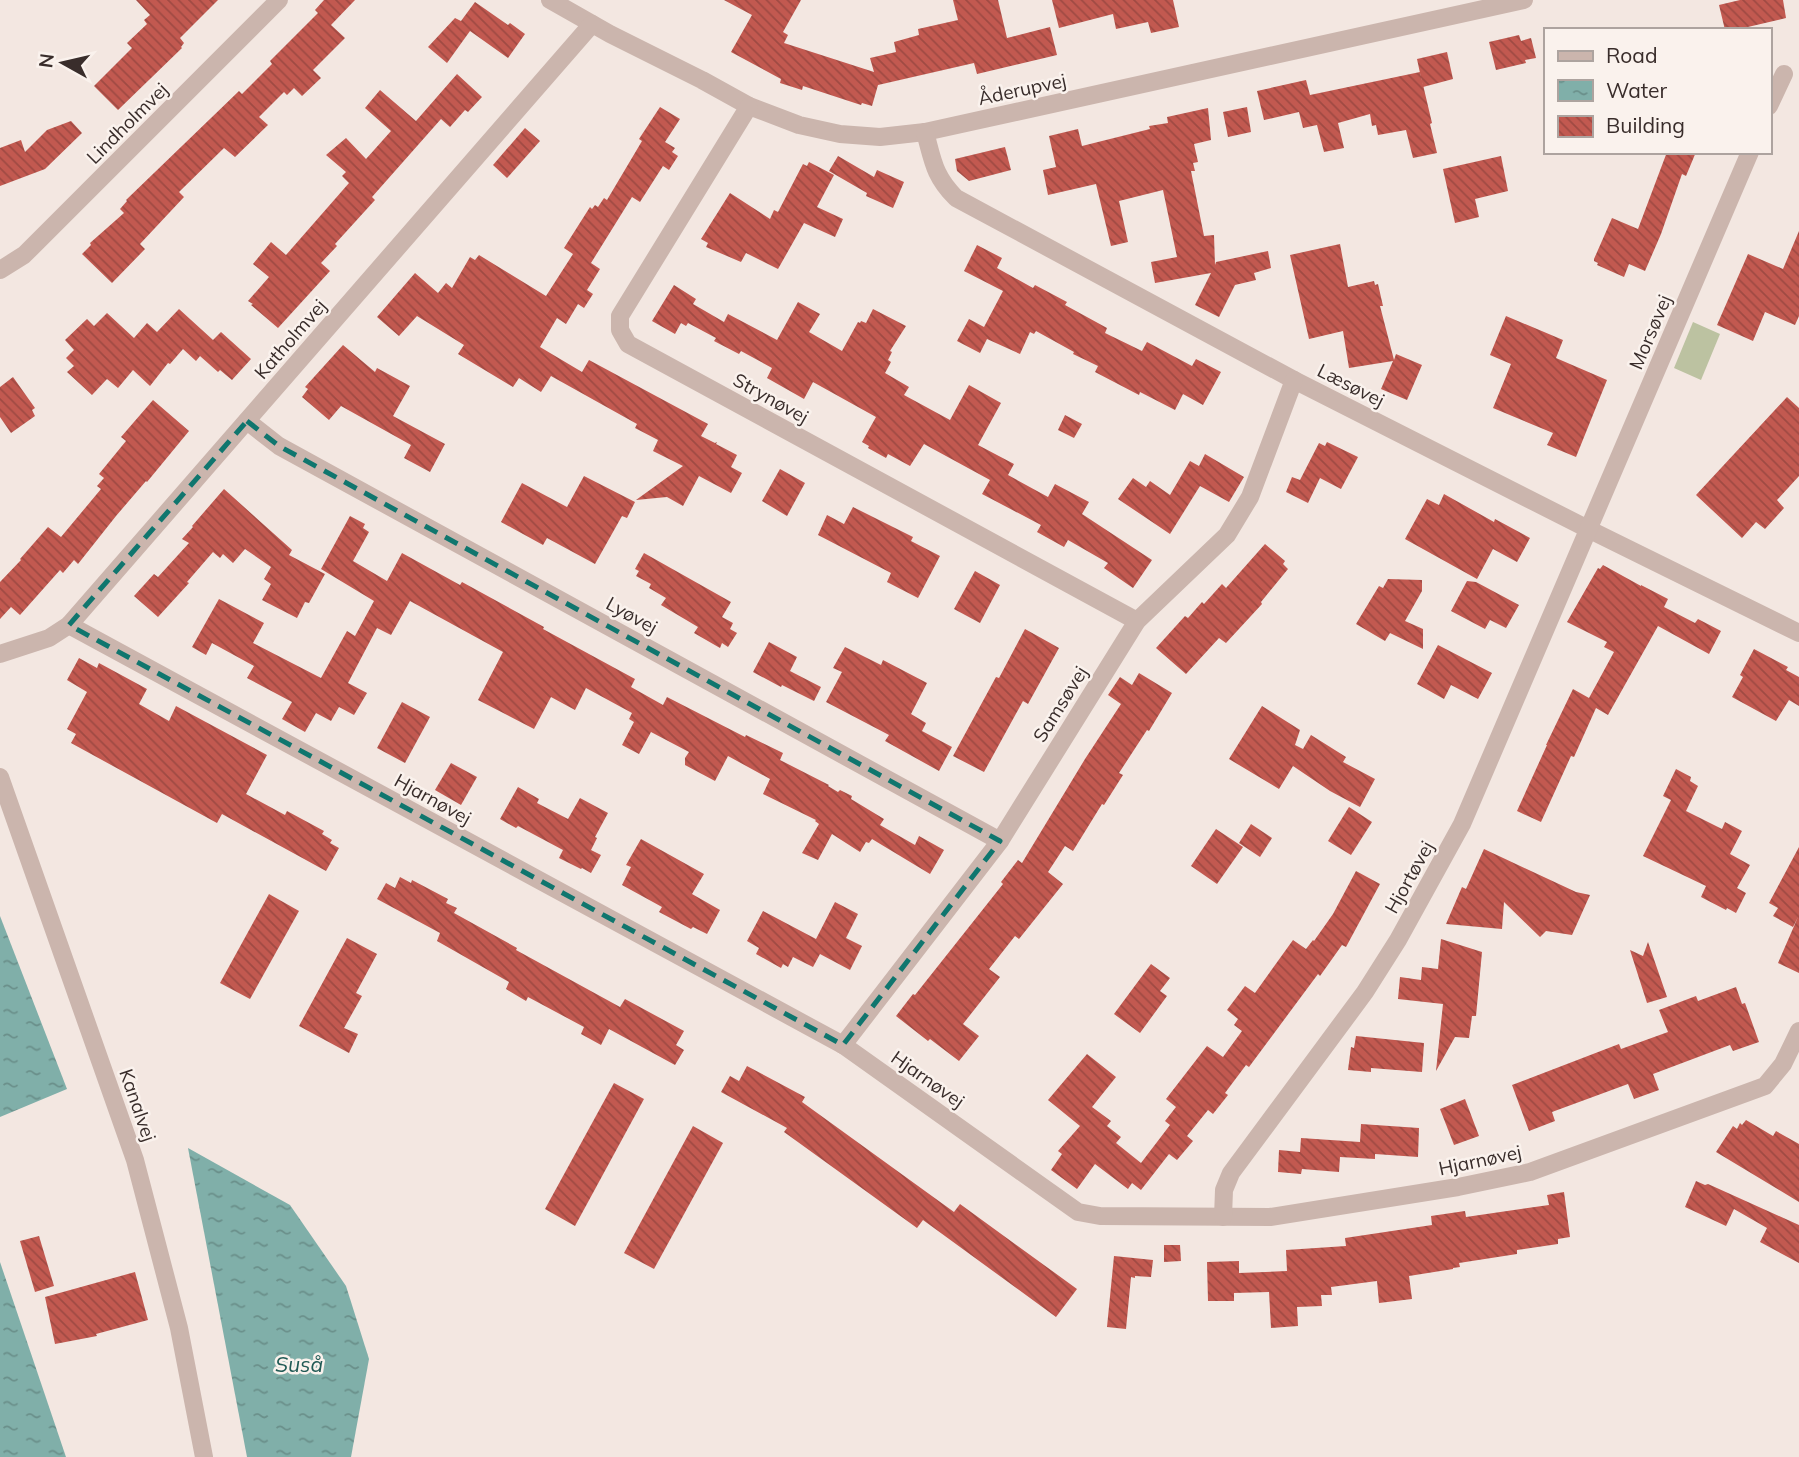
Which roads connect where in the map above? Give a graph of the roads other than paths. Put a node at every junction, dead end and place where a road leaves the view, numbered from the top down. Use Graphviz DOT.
graph roads {
  1 [pos="279,0"];
  2 [pos="550,0"];
  3 [pos="1438,0"];
  4 [pos="1524,0"];
  5 [pos="1437,19"];
  6 [pos="592,24"];
  7 [pos="1784,74"];
  8 [pos="1771,103"];
  9 [pos="749,106"];
  10 [pos="925,132"];
  11 [pos="1749,154"];
  12 [pos="0,270"];
  13 [pos="1294,380"];
  14 [pos="247,421"];
  15 [pos="1588,529"];
  16 [pos="1137,621"];
  17 [pos="69,625"];
  18 [pos="1799,634"];
  19 [pos="0,654"];
  20 [pos="0,777"];
  21 [pos="1000,841"];
  22 [pos="1799,1031"];
  23 [pos="843,1045"];
  24 [pos="1223,1217"];
  25 [pos="204,1457"];
  1 -- 12 [label="street, Lindholmvej"];
  2 -- 6 [label="street, Åderupvej"];
  3 -- 5 [label="street"];
  4 -- 5 [label="street, Åderupvej"];
  5 -- 10 [label="street, Åderupvej"];
  6 -- 9 [label="street, Åderupvej"];
  6 -- 14 [label="street, Katholmvej"];
  7 -- 8 [label="street"];
  9 -- 10 [label="street, Åderupvej"];
  9 -- 16 [label="street, Strynøvej"];
  10 -- 13 [label="street, Læsøvej"];
  11 -- 15 [label="street, Morsøvej"];
  13 -- 15 [label="street, Læsøvej"];
  13 -- 16 [label="street, Samsøvej"];
  14 -- 17 [label="street, Katholmvej"];
  14 -- 21 [label="street, Lyøvej"];
  15 -- 18 [label="street, Læsøvej"];
  15 -- 24 [label="street, Hjortøvej"];
  16 -- 21 [label="street, Samsøvej"];
  17 -- 19 [label="street, Katholmvej"];
  17 -- 23 [label="street, Hjarnøvej"];
  20 -- 25 [label="street, Kanalvej"];
  21 -- 23 [label="street, Samsøvej"];
  22 -- 24 [label="street, Hjarnøvej"];
  23 -- 24 [label="street, Hjarnøvej"];
}
